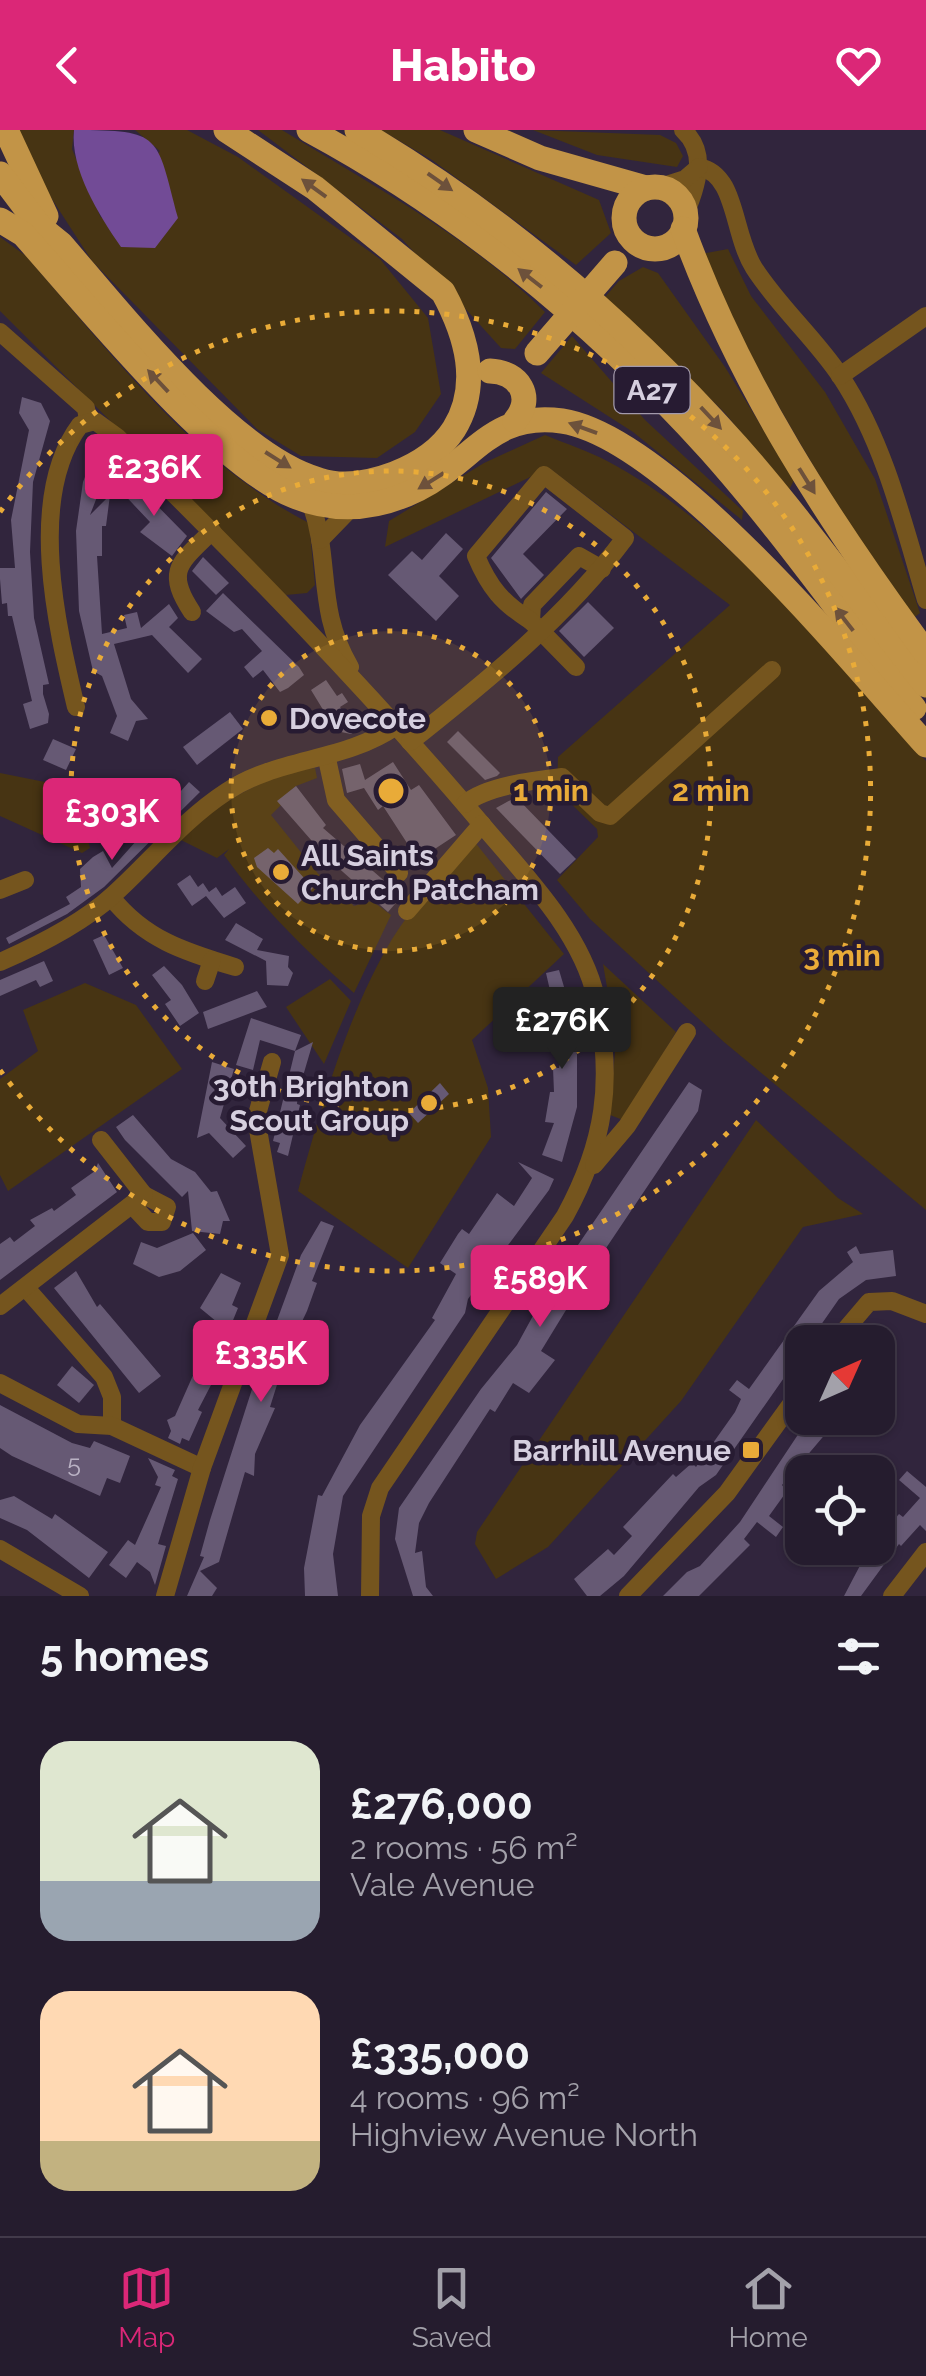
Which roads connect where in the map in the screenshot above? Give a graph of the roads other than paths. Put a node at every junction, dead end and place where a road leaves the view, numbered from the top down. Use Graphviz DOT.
graph roads {
  1 [pos="6,130"];
  2 [pos="226,130"];
  3 [pos="309,130"];
  4 [pos="358,130"];
  5 [pos="476,130"];
  6 [pos="683,130"];
  7 [pos="699,168"];
  8 [pos="0,174"];
  9 [pos="653,188"];
  10 [pos="0,220"];
  11 [pos="684,222"];
  12 [pos="637,240"];
  13 [pos="61,244"];
  14 [pos="418,271"];
  15 [pos="926,316"];
  16 [pos="0,332"];
  17 [pos="537,353"];
  18 [pos="840,376"];
  19 [pos="476,386"];
  20 [pos="513,417"];
  21 [pos="88,422"];
  22 [pos="417,462"];
  23 [pos="310,501"];
  24 [pos="351,508"];
  25 [pos="212,531"];
  26 [pos="320,540"];
  27 [pos="602,569"];
  28 [pos="322,586"];
  29 [pos="926,600"];
  30 [pos="286,607"];
  31 [pos="192,612"];
  32 [pos="536,626"];
  33 [pos="926,652"];
  34 [pos="576,667"];
  35 [pos="772,670"];
  36 [pos="926,686"];
  37 [pos="366,693"];
  38 [pos="76,707"];
  39 [pos="926,723"];
  40 [pos="396,726"];
  41 [pos="410,742"];
  42 [pos="926,744"];
  43 [pos="327,759"];
  44 [pos="465,804"];
  45 [pos="482,824"];
  46 [pos="399,873"];
  47 [pos="25,880"];
  48 [pos="0,890"];
  49 [pos="111,897"];
  50 [pos="407,910"];
  51 [pos="212,960"];
  52 [pos="0,962"];
  53 [pos="234,967"];
  54 [pos="206,981"];
  55 [pos="686,1032"];
  56 [pos="272,1062"];
  57 [pos="101,1140"];
  58 [pos="591,1169"];
  59 [pos="26,1288"];
  60 [pos="0,1306"];
  61 [pos="926,1314"];
  62 [pos="849,1325"];
  63 [pos="0,1383"];
  64 [pos="785,1412"];
  65 [pos="112,1426"];
  66 [pos="202,1468"];
  67 [pos="0,1549"];
  68 [pos="926,1552"];
  69 [pos="372,1592"];
  70 [pos="80,1596"];
  71 [pos="165,1596"];
  72 [pos="628,1596"];
  73 [pos="892,1596"];
  1 -- 13 [label="highway"];
  14 -- 2 [label="highway, one-way"];
  39 -- 3 [label="highway, A27, one-way"];
  4 -- 36 [label="highway, A27, one-way"];
  5 -- 9 [label="highway"];
  6 -- 7 [label="street"];
  7 -- 9 [label="street"];
  7 -- 11 [label="street"];
  7 -- 18 [label="street"];
  8 -- 13 [label="highway"];
  9 -- 11 [label="highway"];
  9 -- 12 [label="highway"];
  23 -- 10 [label="highway, one-way"];
  11 -- 12 [label="highway"];
  11 -- 33 [label="highway, one-way"];
  12 -- 17 [label="highway, bridge"];
  13 -- 22 [label="highway, one-way"];
  14 -- 19 [label="highway"];
  14 -- 22 [label="highway"];
  15 -- 18 [label="street"];
  16 -- 21 [label="street"];
  17 -- 19 [label="highway"];
  17 -- 20 [label="highway"];
  18 -- 29 [label="street"];
  19 -- 20 [label="highway"];
  19 -- 20 [label="highway"];
  19 -- 22 [label="highway"];
  20 -- 24 [label="highway, one-way"];
  42 -- 20 [label="highway, A27, one-way"];
  21 -- 25 [label="street"];
  21 -- 38 [label="street"];
  23 -- 24 [label="highway"];
  23 -- 26 [label="street"];
  24 -- 26 [label="street"];
  25 -- 30 [label="street"];
  25 -- 31 [label="street"];
  26 -- 28 [label="street"];
  27 -- 32 [label="street"];
  27 -- 32 [label="street"];
  27 -- 32 [label="street"];
  28 -- 30 [label="street"];
  28 -- 37 [label="street"];
  30 -- 37 [label="street"];
  32 -- 34 [label="street"];
  32 -- 41 [label="street"];
  35 -- 44 [label="street"];
  37 -- 40 [label="street"];
  40 -- 41 [label="street"];
  40 -- 43 [label="street"];
  41 -- 44 [label="street"];
  43 -- 46 [label="street"];
  43 -- 49 [label="street"];
  44 -- 45 [label="street"];
  45 -- 50 [label="street"];
  45 -- 58 [label="street"];
  47 -- 48 [label="street"];
  49 -- 51 [label="street"];
  49 -- 52 [label="street"];
  51 -- 53 [label="street"];
  51 -- 54 [label="street"];
  55 -- 58 [label="street"];
  56 -- 66 [label="street"];
  57 -- 59 [label="street"];
  58 -- 69 [label="street"];
  59 -- 60 [label="street"];
  59 -- 65 [label="street"];
  61 -- 62 [label="street"];
  63 -- 65 [label="street"];
  64 -- 72 [label="street"];
  65 -- 66 [label="street"];
  66 -- 71 [label="street"];
  67 -- 70 [label="street"];
  68 -- 73 [label="street"];
}
